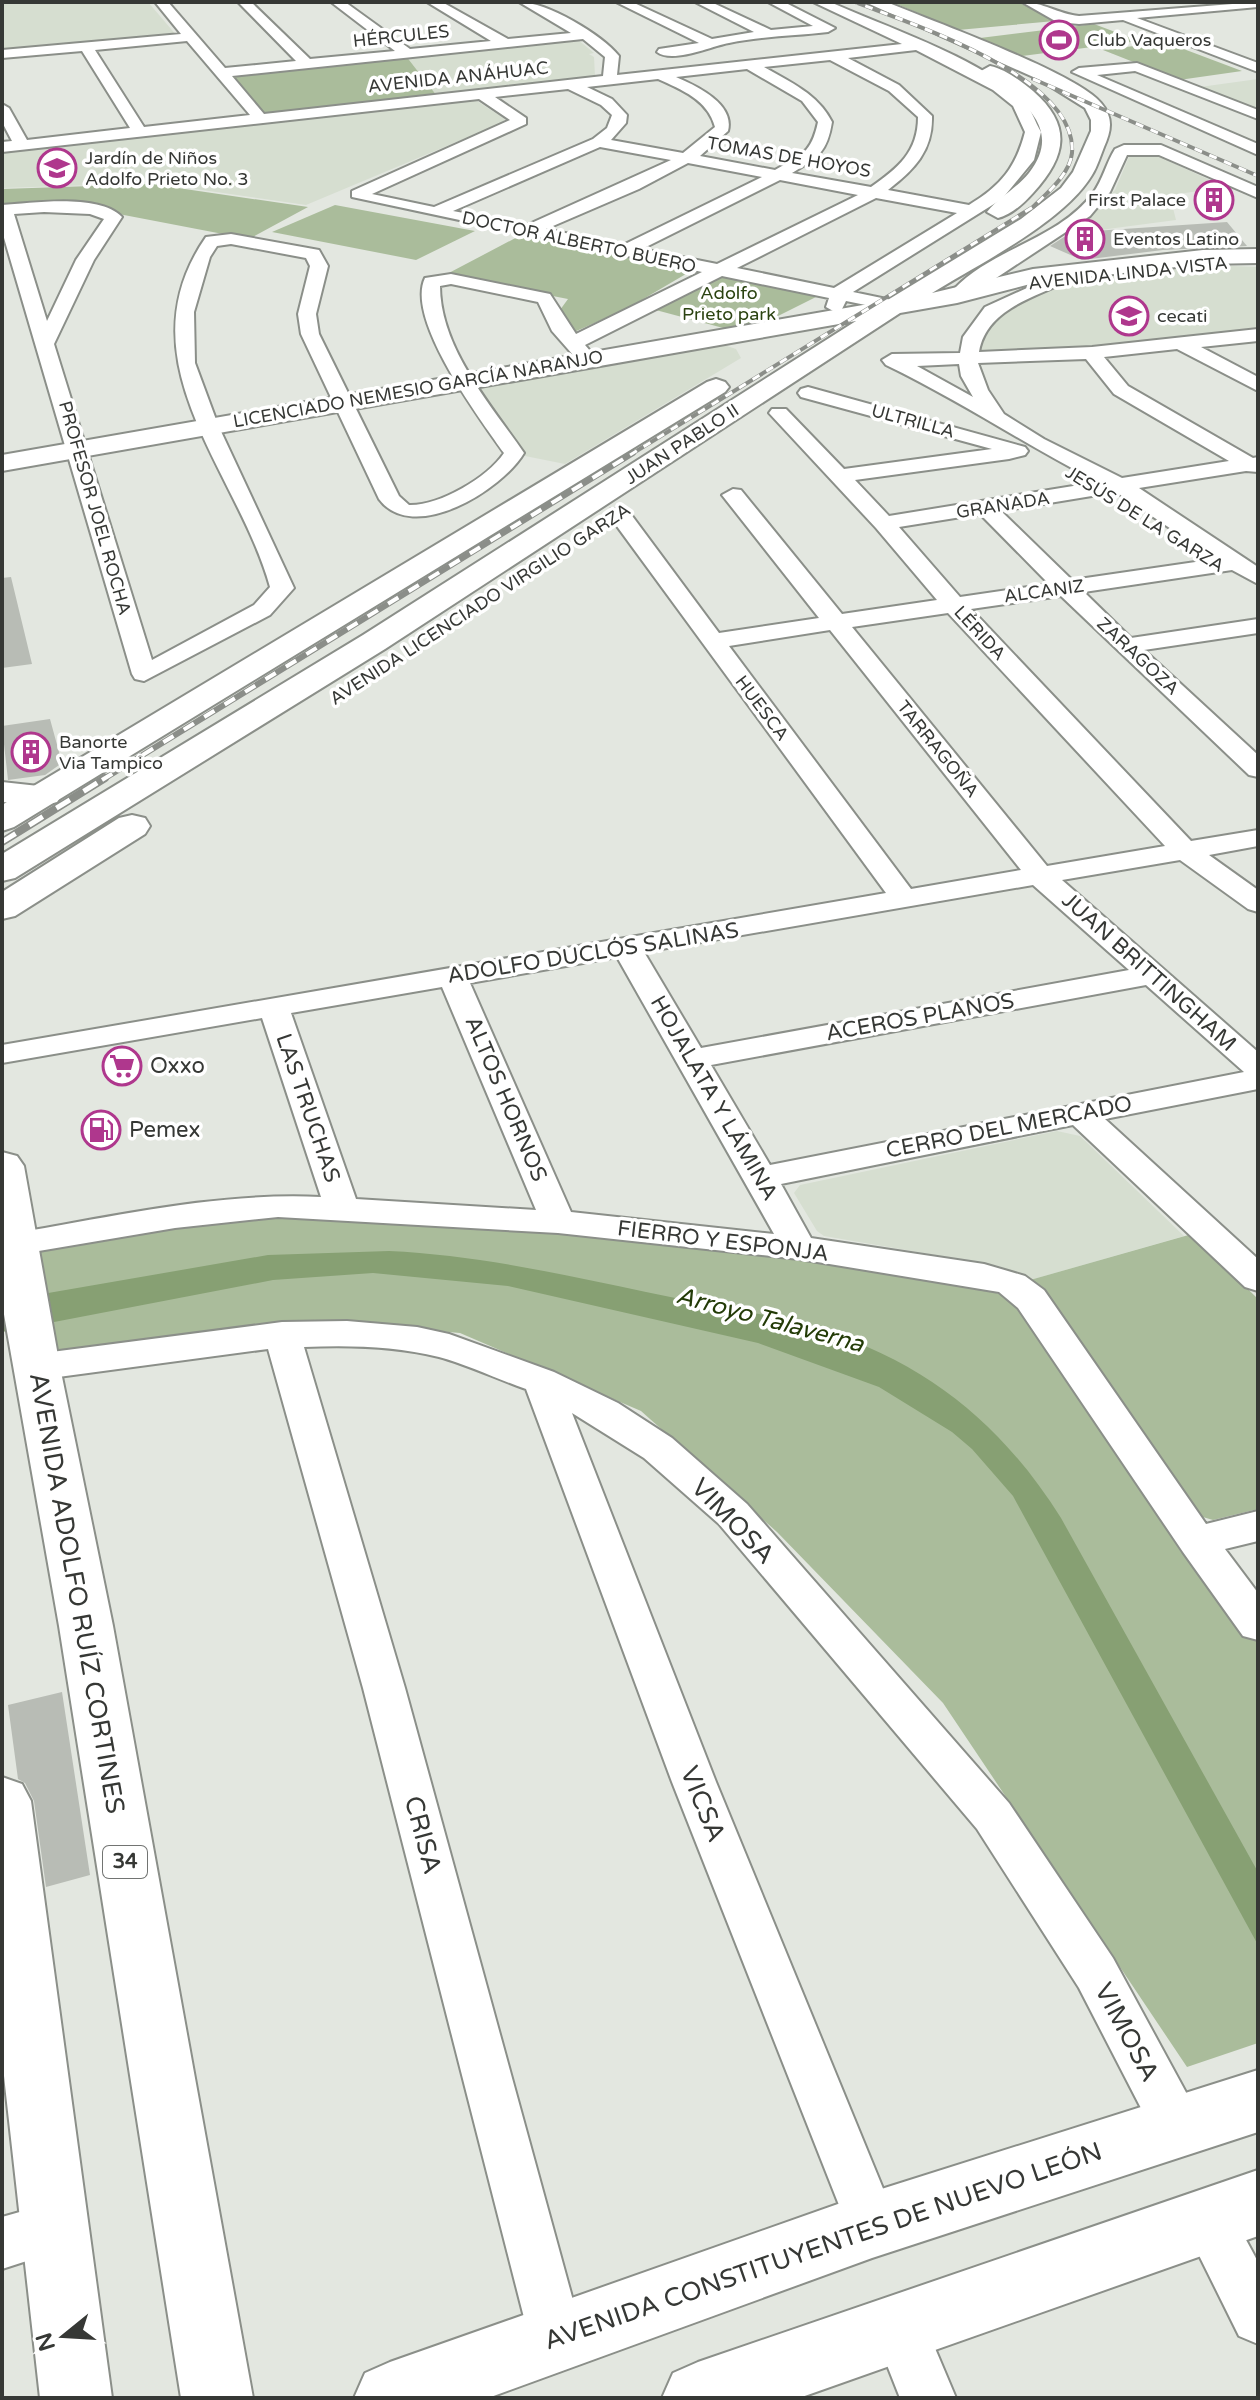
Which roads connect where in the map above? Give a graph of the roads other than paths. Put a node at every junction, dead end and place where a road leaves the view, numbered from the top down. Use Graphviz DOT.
graph roads {
  1 [pos="161,2"];
  2 [pos="244,2"];
  3 [pos="337,2"];
  4 [pos="433,2"];
  5 [pos="525,2"];
  6 [pos="622,2"];
  7 [pos="701,2"];
  8 [pos="774,2"];
  9 [pos="819,2"];
  10 [pos="839,2"];
  11 [pos="873,2"];
  12 [pos="1028,2"];
  13 [pos="1258,3"];
  14 [pos="1212,8"];
  15 [pos="1042,9"];
  16 [pos="1122,9"];
  17 [pos="1247,21"];
  18 [pos="587,35"];
  19 [pos="771,35"];
  20 [pos="190,37"];
  21 [pos="505,43"];
  22 [pos="709,43"];
  23 [pos="918,46"];
  24 [pos="86,47"];
  25 [pos="2,54"];
  26 [pos="408,54"];
  27 [pos="627,55"];
  28 [pos="832,56"];
  29 [pos="307,64"];
  30 [pos="750,65"];
  31 [pos="1258,68"];
  32 [pos="220,73"];
  33 [pos="661,75"];
  34 [pos="610,80"];
  35 [pos="1216,82"];
  36 [pos="571,85"];
  37 [pos="1187,86"];
  38 [pos="483,95"];
  39 [pos="2,108"];
  40 [pos="1258,116"];
  41 [pos="261,119"];
  42 [pos="1200,125"];
  43 [pos="1101,131"];
  44 [pos="140,132"];
  45 [pos="598,142"];
  46 [pos="22,145"];
  47 [pos="2,147"];
  48 [pos="1161,150"];
  49 [pos="1258,150"];
  50 [pos="687,158"];
  51 [pos="778,175"];
  52 [pos="874,193"];
  53 [pos="1258,193"];
  54 [pos="3,210"];
  55 [pos="973,211"];
  56 [pos="436,212"];
  57 [pos="1029,224"];
  58 [pos="528,231"];
  59 [pos="625,251"];
  60 [pos="1258,256"];
  61 [pos="1258,262"];
  62 [pos="718,270"];
  63 [pos="997,277"];
  64 [pos="1060,278"];
  65 [pos="957,296"];
  66 [pos="843,304"];
  67 [pos="991,311"];
  68 [pos="1258,335"];
  69 [pos="892,338"];
  70 [pos="705,339"];
  71 [pos="46,342"];
  72 [pos="1181,344"];
  73 [pos="580,352"];
  74 [pos="773,352"];
  75 [pos="1092,353"];
  76 [pos="968,358"];
  77 [pos="466,381"];
  78 [pos="1258,385"];
  79 [pos="808,393"];
  80 [pos="341,403"];
  81 [pos="779,413"];
  82 [pos="997,418"];
  83 [pos="208,425"];
  84 [pos="1036,448"];
  85 [pos="77,449"];
  86 [pos="2,463"];
  87 [pos="1255,465"];
  88 [pos="841,476"];
  89 [pos="1111,488"];
  90 [pos="733,495"];
  91 [pos="986,508"];
  92 [pos="619,514"];
  93 [pos="884,523"];
  94 [pos="577,542"];
  95 [pos="1228,564"];
  96 [pos="1258,577"];
  97 [pos="1066,587"];
  98 [pos="1258,591"];
  99 [pos="953,604"];
  100 [pos="835,623"];
  101 [pos="1256,629"];
  102 [pos="711,641"];
  103 [pos="374,642"];
  104 [pos="1125,646"];
  105 [pos="1258,769"];
  106 [pos="2,792"];
  107 [pos="157,793"];
  108 [pos="45,795"];
  109 [pos="2,820"];
  110 [pos="1258,838"];
  111 [pos="1184,850"];
  112 [pos="2,870"];
  113 [pos="1040,876"];
  114 [pos="905,900"];
  115 [pos="1258,903"];
  116 [pos="2,908"];
  117 [pos="627,948"];
  118 [pos="1150,975"];
  119 [pos="452,976"];
  120 [pos="274,1007"];
  121 [pos="2,1054"];
  122 [pos="690,1059"];
  123 [pos="1258,1068"];
  124 [pos="1258,1079"];
  125 [pos="1079,1113"];
  126 [pos="2,1166"];
  127 [pos="761,1177"];
  128 [pos="342,1209"];
  129 [pos="558,1222"];
  130 [pos="15,1244"];
  131 [pos="799,1248"];
  132 [pos="1258,1279"];
  133 [pos="282,1335"];
  134 [pos="36,1367"];
  135 [pos="541,1381"];
  136 [pos="1258,1526"];
  137 [pos="1197,1541"];
  138 [pos="1258,1624"];
  139 [pos="2,1801"];
  140 [pos="1258,2101"];
  141 [pos="1177,2126"];
  142 [pos="1233,2211"];
  143 [pos="872,2225"];
  144 [pos="29,2236"];
  145 [pos="1258,2317"];
  146 [pos="899,2327"];
  147 [pos="556,2337"];
  148 [pos="76,2398"];
  149 [pos="217,2398"];
  150 [pos="390,2398"];
  151 [pos="698,2398"];
  152 [pos="928,2398"];
  1 -- 20 [label="street"];
  2 -- 29 [label="street"];
  3 -- 26 [label="street"];
  4 -- 21 [label="street"];
  5 -- 18 [label="street"];
  6 -- 22 [label="street"];
  7 -- 19 [label="street"];
  8 -- 19 [label="street"];
  9 -- 23 [label="street"];
  10 -- 66 [label="main road, JUAN PABLO II"];
  11 -- 43 [label="main road"];
  12 -- 15 [label="street"];
  13 -- 14 [label="street"];
  14 -- 16 [label="street"];
  14 -- 17 [label="street"];
  15 -- 16 [label="street"];
  15 -- 16 [label="street"];
  16 -- 31 [label="street"];
  18 -- 21 [label="street, HÉRCULES"];
  18 -- 27 [label="street"];
  19 -- 22 [label="street"];
  20 -- 24 [label="street"];
  20 -- 32 [label="street"];
  21 -- 26 [label="street, HÉRCULES"];
  22 -- 27 [label="street"];
  23 -- 28 [label="street, AVENIDA ANÁHUAC"];
  23 -- 55 [label="street"];
  24 -- 25 [label="street"];
  24 -- 44 [label="street"];
  26 -- 29 [label="street, HÉRCULES"];
  27 -- 34 [label="street"];
  28 -- 30 [label="street, AVENIDA ANÁHUAC"];
  28 -- 52 [label="street"];
  29 -- 32 [label="street, HÉRCULES"];
  30 -- 33 [label="street, AVENIDA ANÁHUAC"];
  30 -- 51 [label="street"];
  32 -- 41 [label="street"];
  33 -- 34 [label="street, AVENIDA ANÁHUAC"];
  33 -- 50 [label="street"];
  34 -- 36 [label="street, AVENIDA ANÁHUAC"];
  35 -- 37 [label="street"];
  36 -- 38 [label="street, AVENIDA ANÁHUAC"];
  36 -- 45 [label="street"];
  37 -- 40 [label="street"];
  37 -- 42 [label="street"];
  38 -- 41 [label="street, AVENIDA ANÁHUAC"];
  38 -- 56 [label="street, DOCTOR ALBERTO BUERO"];
  39 -- 46 [label="street"];
  40 -- 42 [label="street"];
  41 -- 44 [label="street, AVENIDA ANÁHUAC"];
  42 -- 49 [label="street"];
  43 -- 48 [label="street"];
  43 -- 57 [label="main road, JUAN PABLO II"];
  44 -- 46 [label="street, AVENIDA ANÁHUAC"];
  45 -- 50 [label="street, TOMAS DE HOYOS"];
  45 -- 56 [label="street"];
  46 -- 47 [label="street, AVENIDA ANÁHUAC"];
  48 -- 53 [label="street"];
  48 -- 63 [label="street"];
  50 -- 51 [label="street, TOMAS DE HOYOS"];
  50 -- 58 [label="street"];
  51 -- 52 [label="street, TOMAS DE HOYOS"];
  51 -- 59 [label="street"];
  52 -- 55 [label="street, TOMAS DE HOYOS"];
  52 -- 62 [label="street"];
  54 -- 71 [label="street, PROFESOR JOEL ROCHA"];
  54 -- 71 [label="street, PROFESOR JOEL ROCHA"];
  55 -- 66 [label="street"];
  56 -- 58 [label="street, DOCTOR ALBERTO BUERO"];
  57 -- 63 [label="main road"];
  57 -- 69 [label="main road, JUAN PABLO II"];
  58 -- 59 [label="street, DOCTOR ALBERTO BUERO"];
  59 -- 62 [label="street, DOCTOR ALBERTO BUERO"];
  60 -- 63 [label="main road, AVENIDA LINDA VISTA"];
  61 -- 64 [label="main road, AVENIDA LINDA VISTA"];
  62 -- 66 [label="street, DOCTOR ALBERTO BUERO"];
  62 -- 73 [label="street"];
  63 -- 64 [label="main road, AVENIDA LINDA VISTA"];
  63 -- 65 [label="main road, AVENIDA LINDA VISTA"];
  64 -- 67 [label="street"];
  65 -- 67 [label="street"];
  65 -- 69 [label="main road, AVENIDA LICENCIADO VIRGILIO GARZA"];
  66 -- 69 [label="main road, LICENCIADO NEMESIO GARCÍA NARANJO"];
  66 -- 70 [label="main road, LICENCIADO NEMESIO GARCÍA NARANJO"];
  66 -- 74 [label="main road, JUAN PABLO II"];
  67 -- 76 [label="street"];
  68 -- 72 [label="street"];
  69 -- 76 [label="street"];
  69 -- 79 [label="main road, AVENIDA LICENCIADO VIRGILIO GARZA"];
  69 -- 82 [label="street"];
  69 -- 103 [label="main road, JUAN PABLO II"];
  70 -- 73 [label="main road, LICENCIADO NEMESIO GARCÍA NARANJO"];
  70 -- 74 [label="main road"];
  71 -- 85 [label="street, PROFESOR JOEL ROCHA"];
  72 -- 75 [label="street"];
  72 -- 78 [label="street"];
  73 -- 77 [label="main road, LICENCIADO NEMESIO GARCÍA NARANJO"];
  73 -- 77 [label="street"];
  74 -- 108 [label="main road, JUAN PABLO II"];
  75 -- 76 [label="street"];
  75 -- 87 [label="street"];
  76 -- 82 [label="street, JESÚS DE LA GARZA"];
  77 -- 80 [label="main road, LICENCIADO NEMESIO GARCÍA NARANJO"];
  77 -- 80 [label="street"];
  79 -- 81 [label="main road, AVENIDA LICENCIADO VIRGILIO GARZA"];
  79 -- 84 [label="street, ULTRILLA"];
  80 -- 83 [label="main road, LICENCIADO NEMESIO GARCÍA NARANJO"];
  80 -- 83 [label="street"];
  81 -- 88 [label="street, LÉRIDA"];
  81 -- 92 [label="main road, AVENIDA LICENCIADO VIRGILIO GARZA"];
  82 -- 84 [label="street, JESÚS DE LA GARZA"];
  83 -- 85 [label="main road, LICENCIADO NEMESIO GARCÍA NARANJO"];
  83 -- 85 [label="street, PROFESOR JOEL ROCHA"];
  84 -- 88 [label="street"];
  84 -- 89 [label="street, JESÚS DE LA GARZA"];
  85 -- 86 [label="main road, LICENCIADO NEMESIO GARCÍA NARANJO"];
  87 -- 89 [label="street, GRANADA"];
  88 -- 93 [label="street, LÉRIDA"];
  89 -- 91 [label="street, GRANADA"];
  89 -- 95 [label="street, JESÚS DE LA GARZA"];
  90 -- 100 [label="street, TARRAGOÑA"];
  91 -- 93 [label="street, GRANADA"];
  91 -- 97 [label="street, ZARAGOZA"];
  92 -- 94 [label="main road, AVENIDA LICENCIADO VIRGILIO GARZA"];
  92 -- 102 [label="street, HUESCA"];
  93 -- 99 [label="street, LÉRIDA"];
  94 -- 103 [label="main road"];
  94 -- 107 [label="main road, AVENIDA LICENCIADO VIRGILIO GARZA"];
  95 -- 96 [label="street, JESÚS DE LA GARZA"];
  95 -- 97 [label="street, ALCANIZ"];
  95 -- 98 [label="street, JESÚS DE LA GARZA"];
  97 -- 99 [label="street, ALCANIZ"];
  97 -- 104 [label="street, ZARAGOZA"];
  99 -- 100 [label="street, ALCANIZ"];
  99 -- 111 [label="street, LÉRIDA"];
  100 -- 102 [label="street, ALCANIZ"];
  100 -- 113 [label="street, TARRAGOÑA"];
  101 -- 104 [label="street"];
  102 -- 114 [label="street, HUESCA"];
  103 -- 107 [label="main road, JUAN PABLO II"];
  104 -- 105 [label="street, ZARAGOZA"];
  106 -- 108 [label="main road"];
  107 -- 112 [label="main road, JUAN PABLO II"];
  107 -- 116 [label="main road"];
  108 -- 109 [label="main road, JUAN PABLO II"];
  110 -- 111 [label="street, ADOLFO DUCLÓS SALINAS"];
  111 -- 113 [label="street, ADOLFO DUCLÓS SALINAS"];
  111 -- 115 [label="street, LÉRIDA"];
  113 -- 114 [label="street, ADOLFO DUCLÓS SALINAS"];
  113 -- 118 [label="street, JUAN BRITTINGHAM"];
  114 -- 117 [label="street, ADOLFO DUCLÓS SALINAS"];
  117 -- 119 [label="street, ADOLFO DUCLÓS SALINAS"];
  117 -- 122 [label="street, HOJALATA Y LÁMINA"];
  118 -- 122 [label="street, ACEROS PLANOS"];
  118 -- 123 [label="street, JUAN BRITTINGHAM"];
  119 -- 120 [label="street, ADOLFO DUCLÓS SALINAS"];
  119 -- 129 [label="street, ALTOS HORNOS"];
  120 -- 121 [label="street, ADOLFO DUCLÓS SALINAS"];
  120 -- 128 [label="street, LAS TRUCHAS"];
  122 -- 127 [label="street, HOJALATA Y LÁMINA"];
  124 -- 125 [label="street, CERRO DEL MERCADO"];
  125 -- 127 [label="street, CERRO DEL MERCADO"];
  125 -- 132 [label="street"];
  126 -- 130 [label="main road, AVENIDA ADOLFO RUÍZ CORTINES / 34"];
  127 -- 131 [label="street, HOJALATA Y LÁMINA"];
  128 -- 129 [label="street, FIERRO Y ESPONJA"];
  128 -- 130 [label="street, FIERRO Y ESPONJA"];
  129 -- 131 [label="street, FIERRO Y ESPONJA"];
  130 -- 134 [label="main road, AVENIDA ADOLFO RUÍZ CORTINES / 34"];
  131 -- 137 [label="street, FIERRO Y ESPONJA"];
  133 -- 134 [label="street, VIMOSA"];
  133 -- 135 [label="street, VIMOSA"];
  133 -- 147 [label="street, CRISA"];
  134 -- 149 [label="main road, AVENIDA ADOLFO RUÍZ CORTINES / 34"];
  135 -- 141 [label="street, VIMOSA"];
  135 -- 143 [label="street, VICSA"];
  136 -- 137 [label="street"];
  137 -- 138 [label="street, FIERRO Y ESPONJA"];
  139 -- 144 [label="main road"];
  140 -- 141 [label="main road, AVENIDA CONSTITUYENTES DE NUEVO LEÓN"];
  141 -- 143 [label="main road, AVENIDA CONSTITUYENTES DE NUEVO LEÓN"];
  142 -- 145 [label="street"];
  142 -- 146 [label="main road"];
  143 -- 147 [label="main road, AVENIDA CONSTITUYENTES DE NUEVO LEÓN"];
  144 -- 148 [label="main road"];
  146 -- 151 [label="main road"];
  146 -- 152 [label="street"];
  147 -- 150 [label="main road, AVENIDA CONSTITUYENTES DE NUEVO LEÓN"];
}
